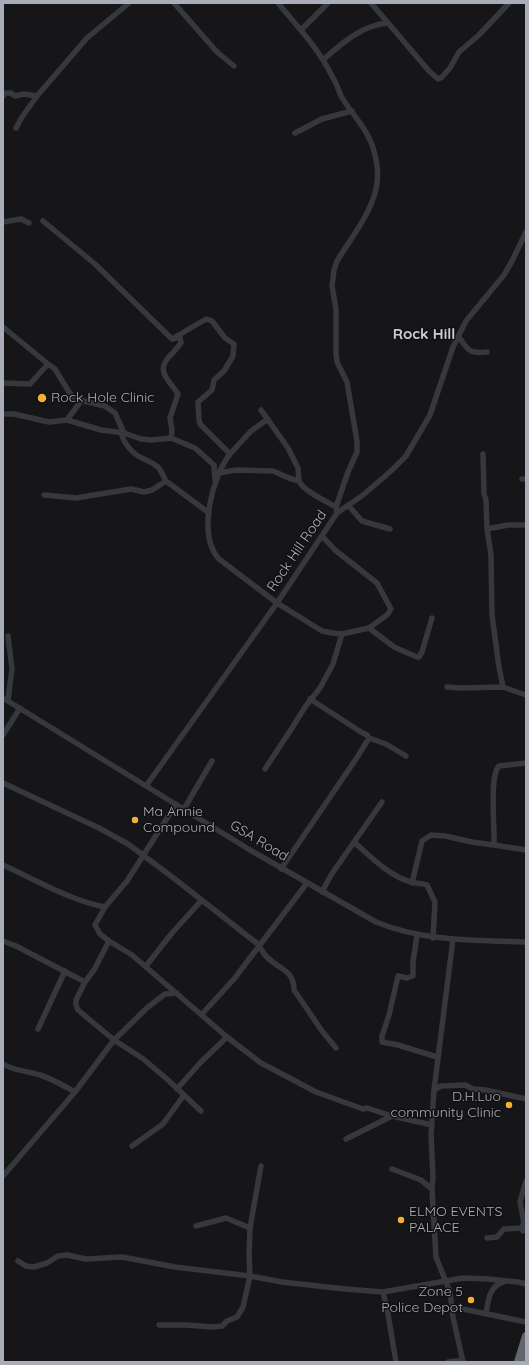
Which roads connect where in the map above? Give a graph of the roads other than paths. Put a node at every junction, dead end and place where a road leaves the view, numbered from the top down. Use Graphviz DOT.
graph roads {
  1 [pos="129,3"];
  2 [pos="174,3"];
  3 [pos="278,3"];
  4 [pos="328,3"];
  5 [pos="370,3"];
  6 [pos="509,3"];
  7 [pos="388,23"];
  8 [pos="301,30"];
  9 [pos="323,60"];
  10 [pos="234,66"];
  11 [pos="3,96"];
  12 [pos="37,96"];
  13 [pos="352,111"];
  14 [pos="16,128"];
  15 [pos="295,133"];
  16 [pos="43,221"];
  17 [pos="3,222"];
  18 [pos="29,223"];
  19 [pos="526,232"];
  20 [pos="3,327"];
  21 [pos="458,336"];
  22 [pos="172,339"];
  23 [pos="487,352"];
  24 [pos="48,364"];
  25 [pos="3,384"];
  26 [pos="81,401"];
  27 [pos="261,410"];
  28 [pos="3,414"];
  29 [pos="268,419"];
  30 [pos="67,420"];
  31 [pos="123,433"];
  32 [pos="171,438"];
  33 [pos="230,454"];
  34 [pos="483,454"];
  35 [pos="219,473"];
  36 [pos="166,481"];
  37 [pos="299,481"];
  38 [pos="215,483"];
  39 [pos="44,495"];
  40 [pos="348,505"];
  41 [pos="336,507"];
  42 [pos="209,513"];
  43 [pos="337,513"];
  44 [pos="526,525"];
  45 [pos="390,529"];
  46 [pos="487,529"];
  47 [pos="322,536"];
  48 [pos="277,603"];
  49 [pos="432,618"];
  50 [pos="368,628"];
  51 [pos="342,634"];
  52 [pos="8,636"];
  53 [pos="503,686"];
  54 [pos="447,687"];
  55 [pos="526,695"];
  56 [pos="6,699"];
  57 [pos="310,699"];
  58 [pos="20,708"];
  59 [pos="3,735"];
  60 [pos="368,738"];
  61 [pos="406,756"];
  62 [pos="212,761"];
  63 [pos="526,763"];
  64 [pos="264,768"];
  65 [pos="3,783"];
  66 [pos="146,786"];
  67 [pos="382,802"];
  68 [pos="176,804"];
  69 [pos="184,809"];
  70 [pos="354,842"];
  71 [pos="494,845"];
  72 [pos="526,850"];
  73 [pos="144,856"];
  74 [pos="3,865"];
  75 [pos="281,869"];
  76 [pos="307,883"];
  77 [pos="412,883"];
  78 [pos="322,892"];
  79 [pos="201,901"];
  80 [pos="105,907"];
  81 [pos="417,935"];
  82 [pos="433,938"];
  83 [pos="453,939"];
  84 [pos="3,941"];
  85 [pos="108,941"];
  86 [pos="526,942"];
  87 [pos="258,945"];
  88 [pos="146,966"];
  89 [pos="65,971"];
  90 [pos="85,982"];
  91 [pos="169,987"];
  92 [pos="176,993"];
  93 [pos="165,994"];
  94 [pos="202,1014"];
  95 [pos="38,1029"];
  96 [pos="227,1037"];
  97 [pos="114,1040"];
  98 [pos="336,1048"];
  99 [pos="437,1057"];
  100 [pos="3,1064"];
  101 [pos="177,1089"];
  102 [pos="434,1090"];
  103 [pos="75,1092"];
  104 [pos="184,1095"];
  105 [pos="526,1099"];
  106 [pos="201,1111"];
  107 [pos="392,1116"];
  108 [pos="432,1125"];
  109 [pos="346,1139"];
  110 [pos="132,1146"];
  111 [pos="261,1166"];
  112 [pos="392,1169"];
  113 [pos="3,1176"];
  114 [pos="526,1181"];
  115 [pos="432,1189"];
  116 [pos="525,1224"];
  117 [pos="196,1226"];
  118 [pos="250,1228"];
  119 [pos="523,1231"];
  120 [pos="487,1238"];
  121 [pos="18,1261"];
  122 [pos="250,1276"];
  123 [pos="447,1280"];
  124 [pos="507,1281"];
  125 [pos="526,1284"];
  126 [pos="383,1292"];
  127 [pos="452,1307"];
  128 [pos="486,1314"];
  129 [pos="526,1322"];
  130 [pos="159,1325"];
  131 [pos="526,1336"];
  132 [pos="526,1357"];
  133 [pos="463,1361"];
  134 [pos="396,1362"];
  135 [pos="448,1362"];
  136 [pos="518,1362"];
  137 [pos="524,1362"];
  1 -- 12 [label="street"];
  2 -- 10 [label="street"];
  3 -- 8 [label="street"];
  4 -- 8 [label="street"];
  5 -- 7 [label="street"];
  6 -- 7 [label="street"];
  7 -- 9 [label="street"];
  8 -- 9 [label="street"];
  9 -- 13 [label="street"];
  11 -- 12 [label="street"];
  12 -- 14 [label="street"];
  13 -- 15 [label="street"];
  13 -- 41 [label="street"];
  16 -- 22 [label="street"];
  17 -- 18 [label="street"];
  19 -- 21 [label="street, Rock Hill Road"];
  20 -- 24 [label="street"];
  21 -- 23 [label="street"];
  21 -- 40 [label="street, Rock Hill Road"];
  22 -- 32 [label="street"];
  22 -- 33 [label="street"];
  24 -- 25 [label="street"];
  24 -- 26 [label="street"];
  26 -- 30 [label="street"];
  26 -- 31 [label="street"];
  27 -- 29 [label="street"];
  28 -- 30 [label="street"];
  29 -- 33 [label="street"];
  29 -- 37 [label="street"];
  30 -- 31 [label="street"];
  31 -- 32 [label="street"];
  31 -- 36 [label="street"];
  32 -- 38 [label="street"];
  33 -- 35 [label="street"];
  34 -- 46 [label="street"];
  35 -- 37 [label="street"];
  35 -- 38 [label="street"];
  36 -- 39 [label="street"];
  36 -- 42 [label="street"];
  37 -- 41 [label="street"];
  38 -- 42 [label="street"];
  40 -- 43 [label="street, Rock Hill Road"];
  40 -- 45 [label="street"];
  41 -- 43 [label="street"];
  42 -- 48 [label="street"];
  43 -- 47 [label="street, Rock Hill Road"];
  44 -- 46 [label="street"];
  46 -- 53 [label="street"];
  47 -- 48 [label="street, Rock Hill Road"];
  47 -- 50 [label="street"];
  48 -- 51 [label="street"];
  48 -- 66 [label="street, Rock Hill Road"];
  49 -- 50 [label="street"];
  50 -- 51 [label="street"];
  51 -- 57 [label="street"];
  52 -- 56 [label="street"];
  53 -- 54 [label="street"];
  53 -- 55 [label="street"];
  56 -- 58 [label="street, GSA Road"];
  57 -- 60 [label="street"];
  57 -- 64 [label="street"];
  58 -- 59 [label="street"];
  58 -- 66 [label="street, GSA Road"];
  60 -- 61 [label="street"];
  60 -- 75 [label="street"];
  62 -- 69 [label="street"];
  63 -- 71 [label="street"];
  65 -- 73 [label="street"];
  66 -- 68 [label="street, GSA Road"];
  67 -- 70 [label="street"];
  68 -- 69 [label="street, GSA Road"];
  68 -- 73 [label="street"];
  69 -- 75 [label="street, GSA Road"];
  70 -- 77 [label="street"];
  70 -- 78 [label="street"];
  71 -- 72 [label="street"];
  71 -- 77 [label="street"];
  73 -- 79 [label="street"];
  73 -- 80 [label="street"];
  74 -- 80 [label="street"];
  75 -- 76 [label="street, GSA Road"];
  76 -- 78 [label="street, GSA Road"];
  76 -- 87 [label="street"];
  77 -- 82 [label="street"];
  78 -- 81 [label="street, GSA Road"];
  79 -- 87 [label="street"];
  79 -- 88 [label="street"];
  80 -- 85 [label="street"];
  81 -- 82 [label="street, GSA Road"];
  81 -- 99 [label="street"];
  82 -- 83 [label="street, GSA Road"];
  83 -- 86 [label="street, GSA Road"];
  83 -- 99 [label="street"];
  84 -- 89 [label="street"];
  85 -- 88 [label="street"];
  85 -- 90 [label="street"];
  87 -- 94 [label="street"];
  87 -- 98 [label="street"];
  88 -- 91 [label="street"];
  89 -- 90 [label="street"];
  89 -- 95 [label="street"];
  90 -- 97 [label="street"];
  91 -- 92 [label="street"];
  91 -- 93 [label="street"];
  92 -- 93 [label="street"];
  92 -- 94 [label="street"];
  93 -- 97 [label="street"];
  94 -- 96 [label="street"];
  96 -- 101 [label="street"];
  96 -- 107 [label="street"];
  97 -- 101 [label="street"];
  97 -- 103 [label="street"];
  99 -- 102 [label="street"];
  100 -- 103 [label="street"];
  101 -- 104 [label="street"];
  102 -- 105 [label="street"];
  102 -- 108 [label="street"];
  103 -- 113 [label="street"];
  104 -- 106 [label="street"];
  104 -- 110 [label="street"];
  107 -- 108 [label="street"];
  107 -- 109 [label="street"];
  108 -- 115 [label="street"];
  111 -- 118 [label="street"];
  112 -- 115 [label="street"];
  114 -- 116 [label="street"];
  115 -- 123 [label="street"];
  116 -- 119 [label="street"];
  116 -- 120 [label="street"];
  117 -- 118 [label="street"];
  118 -- 122 [label="street"];
  121 -- 122 [label="street"];
  122 -- 126 [label="street"];
  122 -- 130 [label="street"];
  123 -- 124 [label="street"];
  123 -- 126 [label="street"];
  123 -- 127 [label="street"];
  124 -- 125 [label="street"];
  124 -- 128 [label="street"];
  126 -- 134 [label="street"];
  127 -- 128 [label="street"];
  127 -- 133 [label="street"];
  128 -- 129 [label="street"];
  131 -- 136 [label="highway"];
  132 -- 137 [label="highway"];
  133 -- 135 [label="street"];
}
